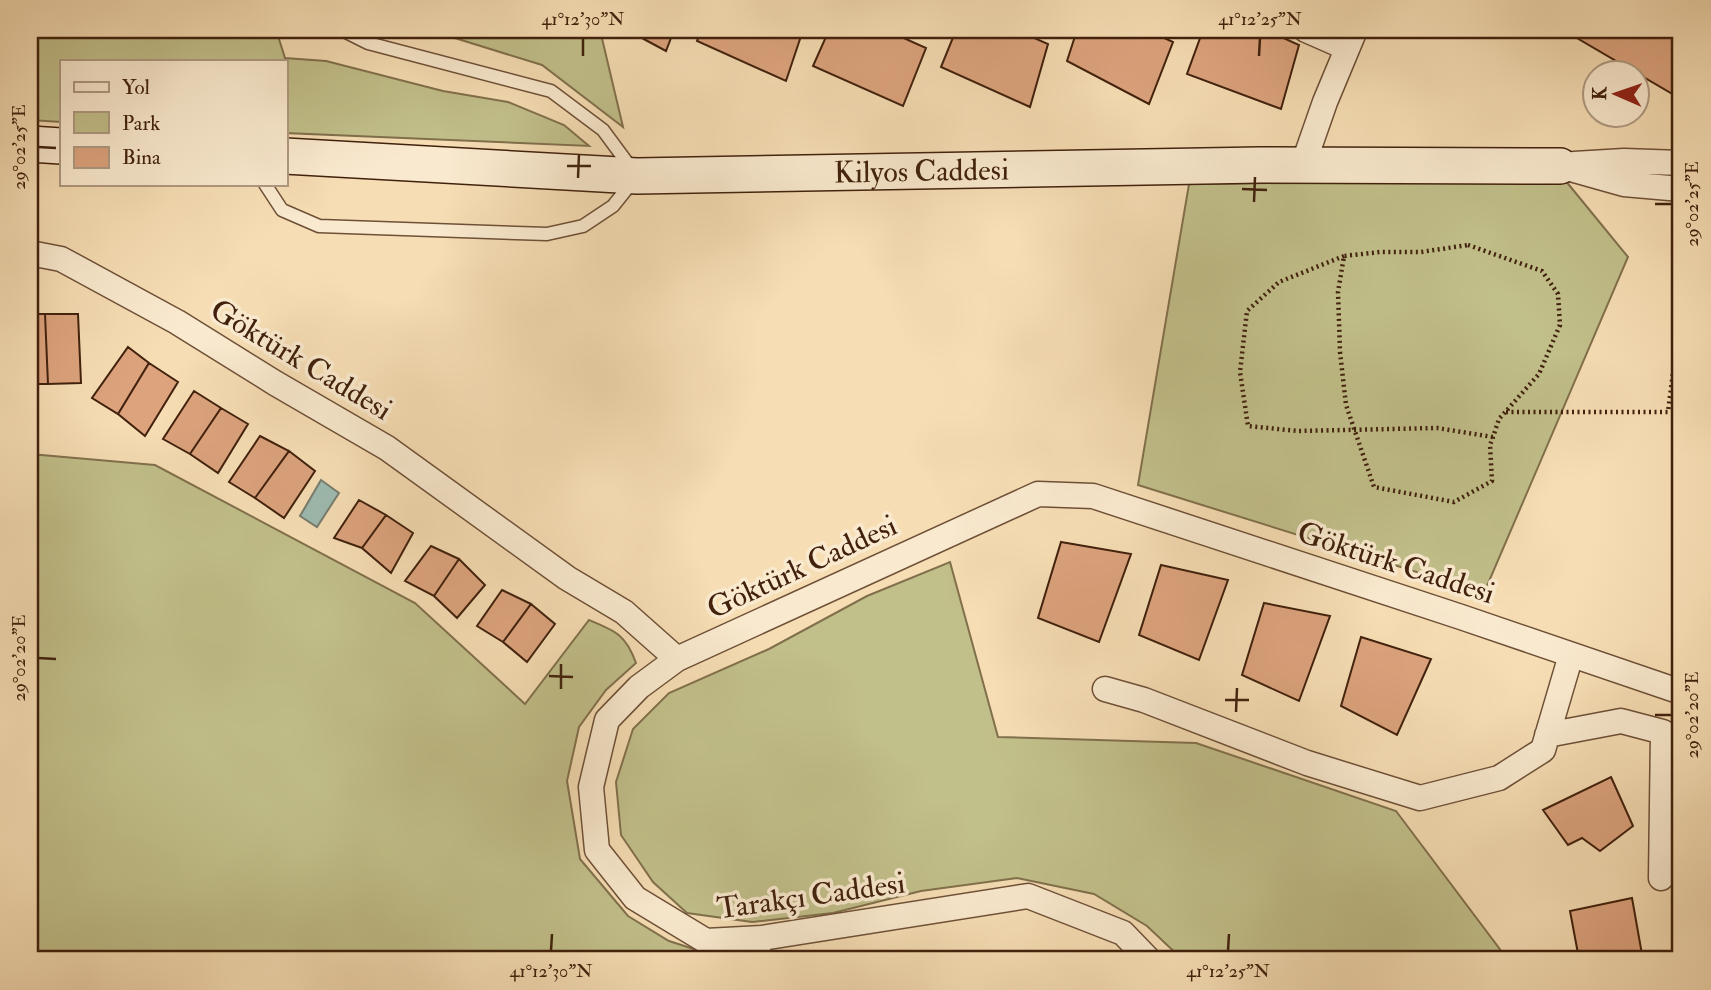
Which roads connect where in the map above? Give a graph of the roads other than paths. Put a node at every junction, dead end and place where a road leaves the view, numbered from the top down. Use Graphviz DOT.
graph roads {
  1 [pos="342,30"];
  2 [pos="1306,30"];
  3 [pos="1351,39"];
  4 [pos="30,144"];
  5 [pos="60,146"];
  6 [pos="287,156"];
  7 [pos="1681,163"];
  8 [pos="1303,165"];
  9 [pos="1560,166"];
  10 [pos="637,176"];
  11 [pos="266,186"];
  12 [pos="1681,196"];
  13 [pos="30,253"];
  14 [pos="1571,654"];
  15 [pos="677,659"];
  16 [pos="1105,689"];
  17 [pos="1681,692"];
  18 [pos="1547,735"];
  19 [pos="1661,878"];
  20 [pos="764,949"];
  21 [pos="1149,960"];
  1 -- 10 [label="lane"];
  2 -- 3 [label="street"];
  3 -- 8 [label="street"];
  4 -- 5 [label="street"];
  6 -- 10 [label="street, Kilyos Caddesi"];
  7 -- 9 [label="street, Kilyos Caddesi"];
  8 -- 9 [label="street, Kilyos Caddesi"];
  8 -- 10 [label="street, Kilyos Caddesi"];
  9 -- 12 [label="street, Kilyos Caddesi"];
  10 -- 11 [label="lane"];
  13 -- 15 [label="street, Göktürk Caddesi"];
  14 -- 15 [label="street, Göktürk Caddesi"];
  14 -- 17 [label="street, Göktürk Caddesi"];
  14 -- 18 [label="street"];
  15 -- 20 [label="street, Tarakçı Caddesi"];
  16 -- 18 [label="street"];
  18 -- 19 [label="street"];
  20 -- 21 [label="street, Tarakçı Caddesi"];
}
